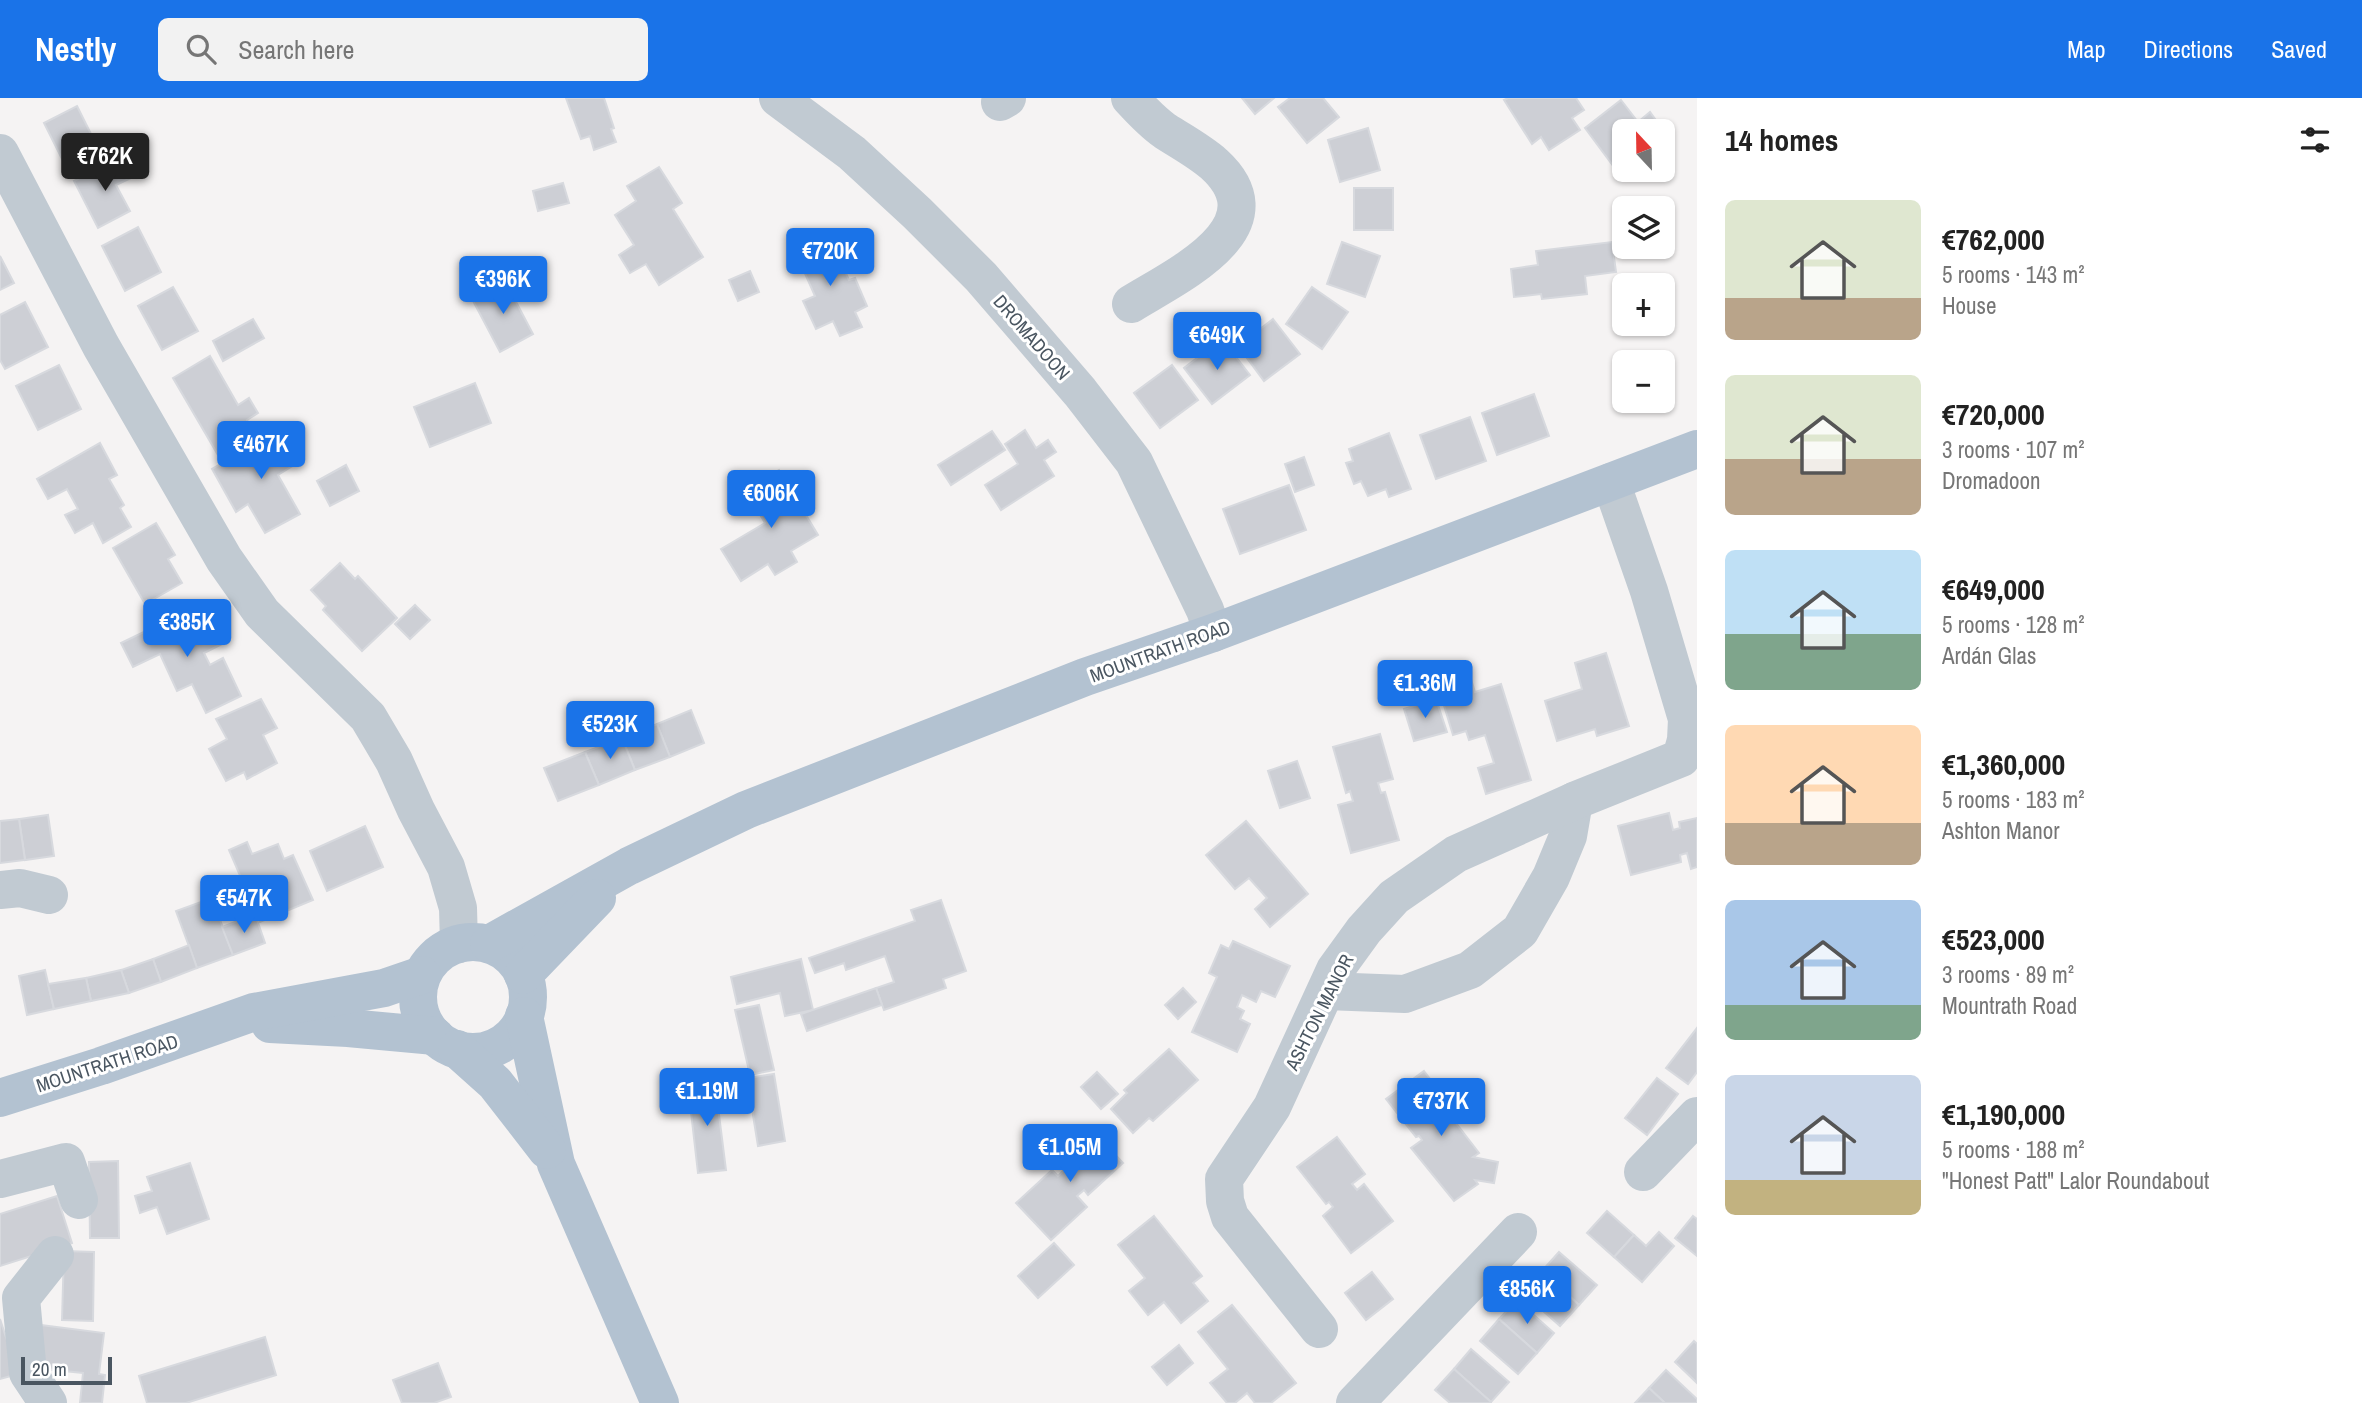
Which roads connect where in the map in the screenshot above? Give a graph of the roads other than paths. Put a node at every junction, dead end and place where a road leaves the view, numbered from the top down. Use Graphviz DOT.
graph roads {
  1 [pos="778,98"];
  2 [pos="1130,98"];
  3 [pos="0,153"];
  4 [pos="1131,304"];
  5 [pos="1697,449"];
  6 [pos="1611,482"];
  7 [pos="1213,633"];
  8 [pos="1689,756"];
  9 [pos="1574,801"];
  10 [pos="629,866"];
  11 [pos="0,890"];
  12 [pos="49,895"];
  13 [pos="474,944"];
  14 [pos="422,975"];
  15 [pos="523,975"];
  16 [pos="1326,991"];
  17 [pos="524,1016"];
  18 [pos="215,1027"];
  19 [pos="446,1043"];
  20 [pos="0,1098"];
  21 [pos="1697,1116"];
  22 [pos="556,1164"];
  23 [pos="1643,1172"];
  24 [pos="0,1179"];
  25 [pos="79,1200"];
  26 [pos="1518,1233"];
  27 [pos="55,1255"];
  28 [pos="1319,1329"];
  29 [pos="48,1403"];
  30 [pos="660,1403"];
  31 [pos="1355,1403"];
  1 -- 7 [label="street, DROMADOON"];
  2 -- 4 [label="street"];
  3 -- 13 [label="street"];
  5 -- 6 [label="main road, MOUNTRATH ROAD"];
  6 -- 7 [label="main road, MOUNTRATH ROAD"];
  6 -- 8 [label="street, ASHTON MANOR"];
  7 -- 10 [label="main road, MOUNTRATH ROAD"];
  8 -- 9 [label="street, ASHTON MANOR"];
  9 -- 16 [label="street, ASHTON MANOR"];
  9 -- 16 [label="street"];
  10 -- 13 [label="main road, MOUNTRATH ROAD"];
  10 -- 15 [label="main road, MOUNTRATH ROAD"];
  11 -- 12 [label="street"];
  13 -- 14 [label="main road"];
  13 -- 15 [label="main road"];
  14 -- 18 [label="main road, MOUNTRATH ROAD"];
  14 -- 19 [label="main road"];
  15 -- 17 [label="main road"];
  16 -- 28 [label="street, ASHTON MANOR"];
  17 -- 19 [label="main road"];
  17 -- 22 [label="main road"];
  18 -- 19 [label="main road, MOUNTRATH ROAD"];
  18 -- 20 [label="main road, MOUNTRATH ROAD"];
  19 -- 22 [label="main road"];
  21 -- 23 [label="street"];
  22 -- 30 [label="main road"];
  24 -- 25 [label="street"];
  26 -- 31 [label="street"];
  27 -- 29 [label="street"];
}
